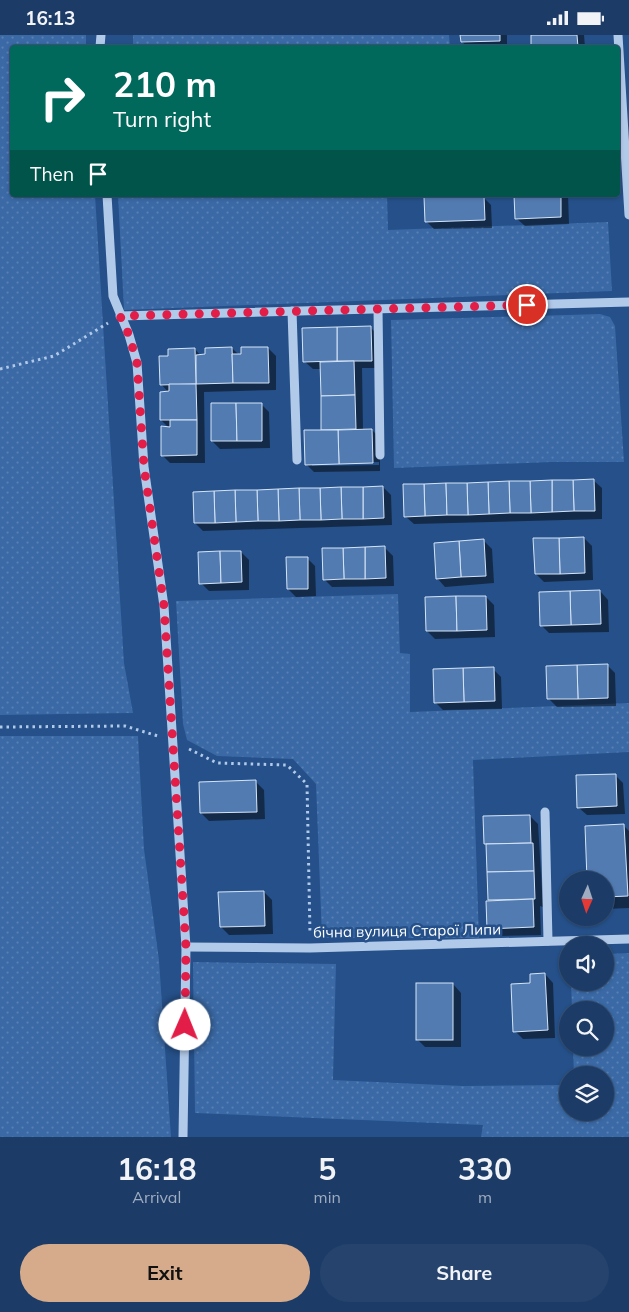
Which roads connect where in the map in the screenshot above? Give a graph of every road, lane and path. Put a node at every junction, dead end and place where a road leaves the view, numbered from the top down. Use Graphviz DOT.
graph roads {
  1 [pos="620,68"];
  2 [pos="106,197"];
  3 [pos="629,215"];
  4 [pos="629,302"];
  5 [pos="378,309"];
  6 [pos="292,311"];
  7 [pos="120,316"];
  8 [pos="0,369"];
  9 [pos="380,455"];
  10 [pos="297,460"];
  11 [pos="0,727"];
  12 [pos="173,741"];
  13 [pos="545,812"];
  14 [pos="629,939"];
  15 [pos="548,941"];
  16 [pos="186,947"];
  17 [pos="310,948"];
  18 [pos="184,1137"];
  1 -- 3 [label="street"];
  2 -- 7 [label="street"];
  4 -- 5 [label="street"];
  5 -- 6 [label="street"];
  5 -- 9 [label="street"];
  6 -- 7 [label="street"];
  6 -- 10 [label="street"];
  7 -- 8 [label="path"];
  7 -- 12 [label="street"];
  11 -- 12 [label="path"];
  12 -- 16 [label="street"];
  12 -- 17 [label="path"];
  13 -- 15 [label="street"];
  14 -- 15 [label="street, бічна вулиця Старої Липи"];
  15 -- 17 [label="street, бічна вулиця Старої Липи"];
  16 -- 17 [label="street, бічна вулиця Старої Липи"];
  16 -- 18 [label="street"];
}
